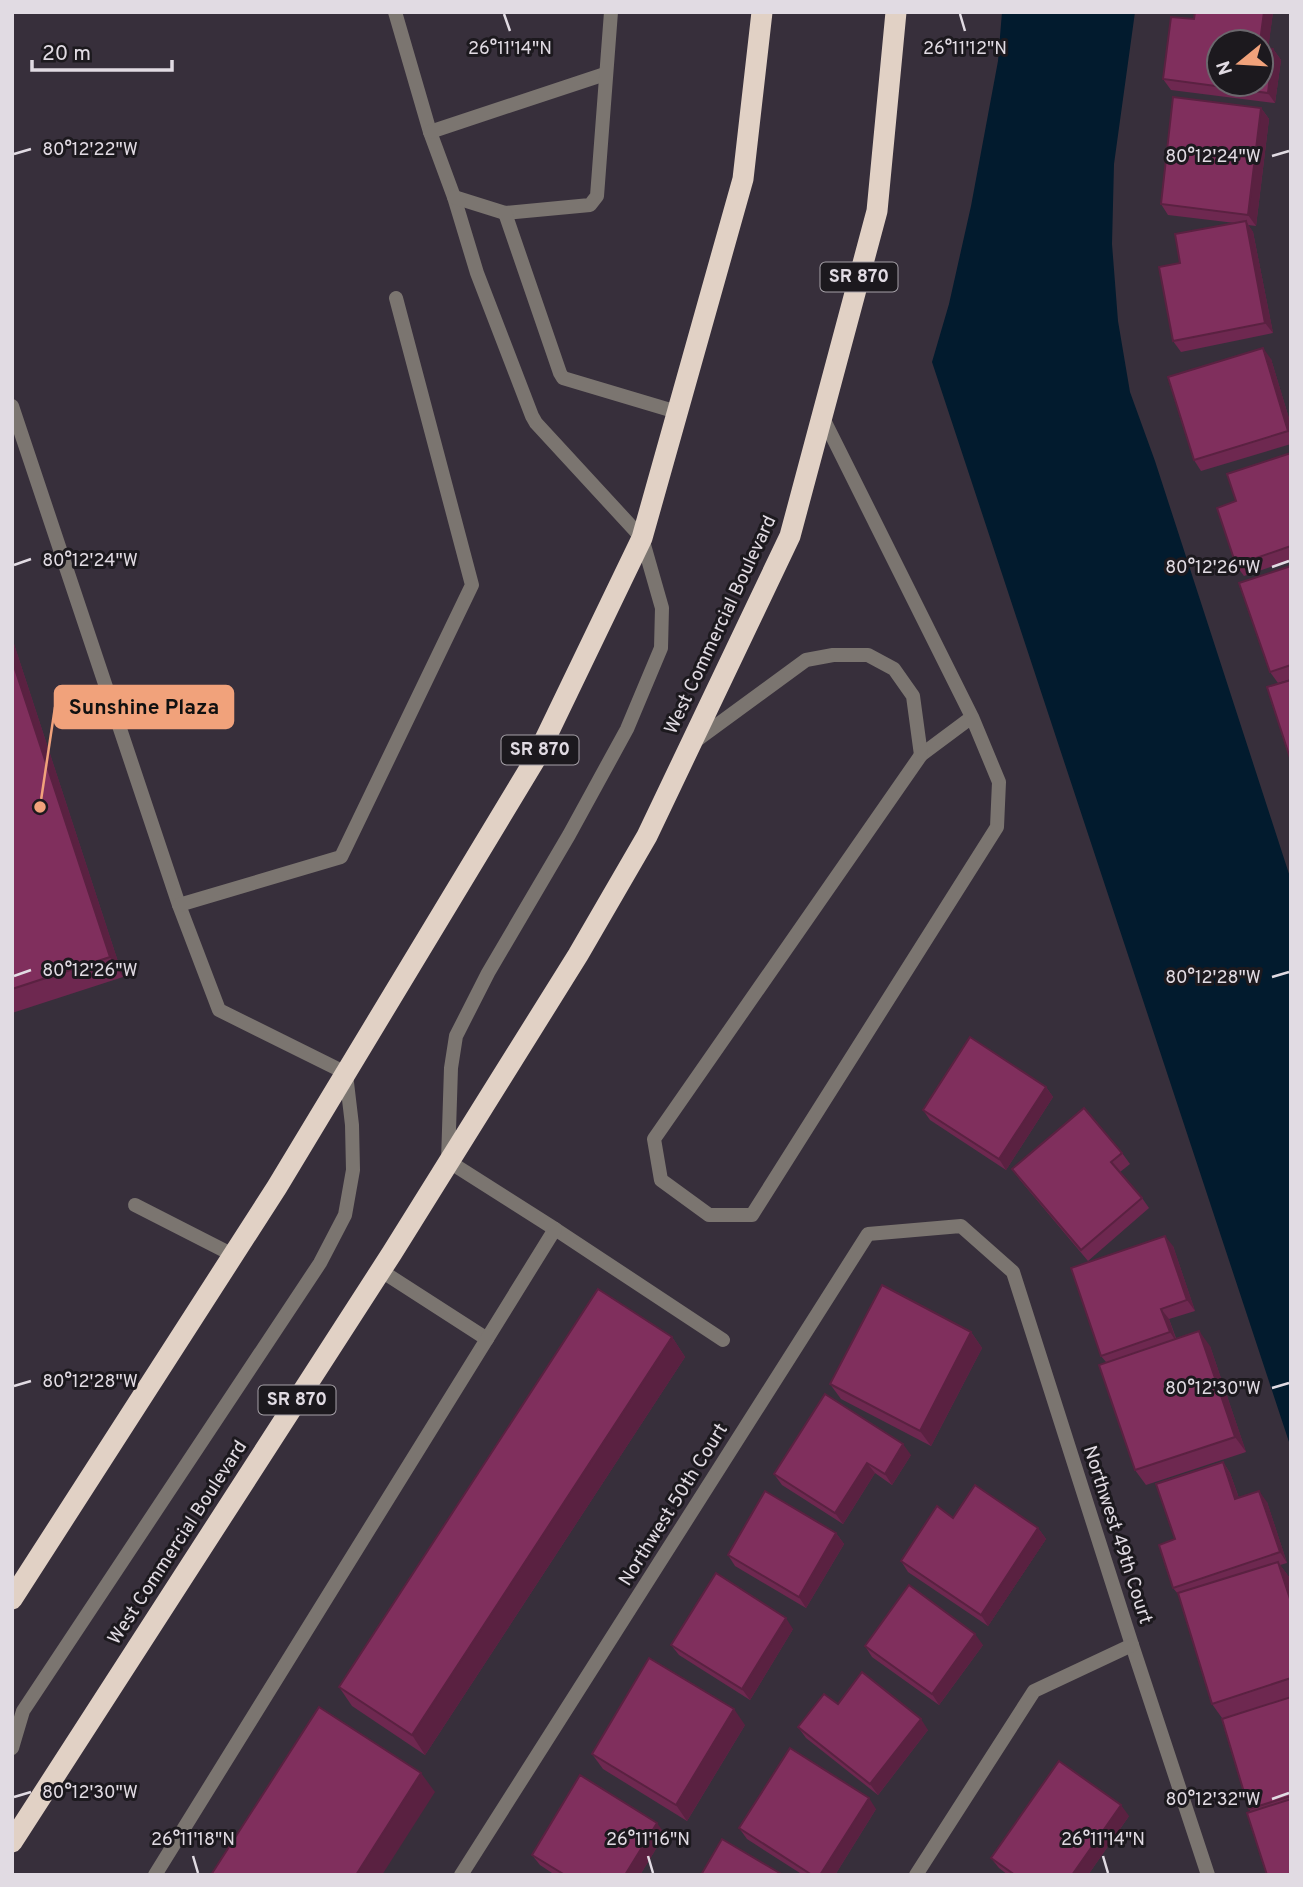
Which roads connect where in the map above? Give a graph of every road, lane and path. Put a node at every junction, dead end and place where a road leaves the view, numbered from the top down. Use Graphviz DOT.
graph roads {
  1 [pos="395,12"];
  2 [pos="611,12"];
  3 [pos="762,12"];
  4 [pos="896,12"];
  5 [pos="605,74"];
  6 [pos="430,132"];
  7 [pos="454,197"];
  8 [pos="505,213"];
  9 [pos="396,298"];
  10 [pos="12,406"];
  11 [pos="677,412"];
  12 [pos="822,416"];
  13 [pos="642,538"];
  14 [pos="972,718"];
  15 [pos="691,744"];
  16 [pos="921,755"];
  17 [pos="179,905"];
  18 [pos="346,1073"];
  19 [pos="448,1161"];
  20 [pos="135,1205"];
  21 [pos="961,1226"];
  22 [pos="555,1229"];
  23 [pos="233,1255"];
  24 [pos="380,1270"];
  25 [pos="487,1339"];
  26 [pos="723,1340"];
  27 [pos="12,1599"];
  28 [pos="1132,1645"];
  29 [pos="12,1748"];
  30 [pos="12,1842"];
  31 [pos="155,1875"];
  32 [pos="461,1875"];
  33 [pos="916,1875"];
  34 [pos="1208,1875"];
  1 -- 6 [label="street"];
  2 -- 5 [label="street"];
  3 -- 11 [label="highway, SR 870"];
  4 -- 12 [label="highway, West Commercial Boulevard / SR 870"];
  5 -- 6 [label="street"];
  5 -- 8 [label="street"];
  6 -- 7 [label="street"];
  7 -- 8 [label="street"];
  7 -- 13 [label="street"];
  8 -- 11 [label="street"];
  9 -- 17 [label="street"];
  10 -- 17 [label="street"];
  11 -- 13 [label="highway, SR 870"];
  12 -- 14 [label="street"];
  12 -- 15 [label="highway, West Commercial Boulevard / SR 870"];
  13 -- 18 [label="highway, SR 870"];
  13 -- 19 [label="street"];
  14 -- 16 [label="street"];
  14 -- 16 [label="street"];
  15 -- 16 [label="street"];
  15 -- 19 [label="highway, West Commercial Boulevard / SR 870"];
  17 -- 18 [label="street"];
  18 -- 23 [label="highway, SR 870"];
  18 -- 29 [label="street, West Commercial Boulevard"];
  19 -- 22 [label="street"];
  19 -- 24 [label="highway, West Commercial Boulevard / SR 870"];
  20 -- 23 [label="street"];
  21 -- 28 [label="street, Northwest 49th Court"];
  21 -- 32 [label="street, Northwest 50th Court"];
  22 -- 25 [label="street"];
  22 -- 26 [label="street"];
  23 -- 27 [label="highway, SR 870"];
  24 -- 25 [label="street"];
  24 -- 30 [label="highway, West Commercial Boulevard / SR 870"];
  25 -- 31 [label="street"];
  28 -- 33 [label="street"];
  28 -- 34 [label="street, Northwest 49th Court"];
}
